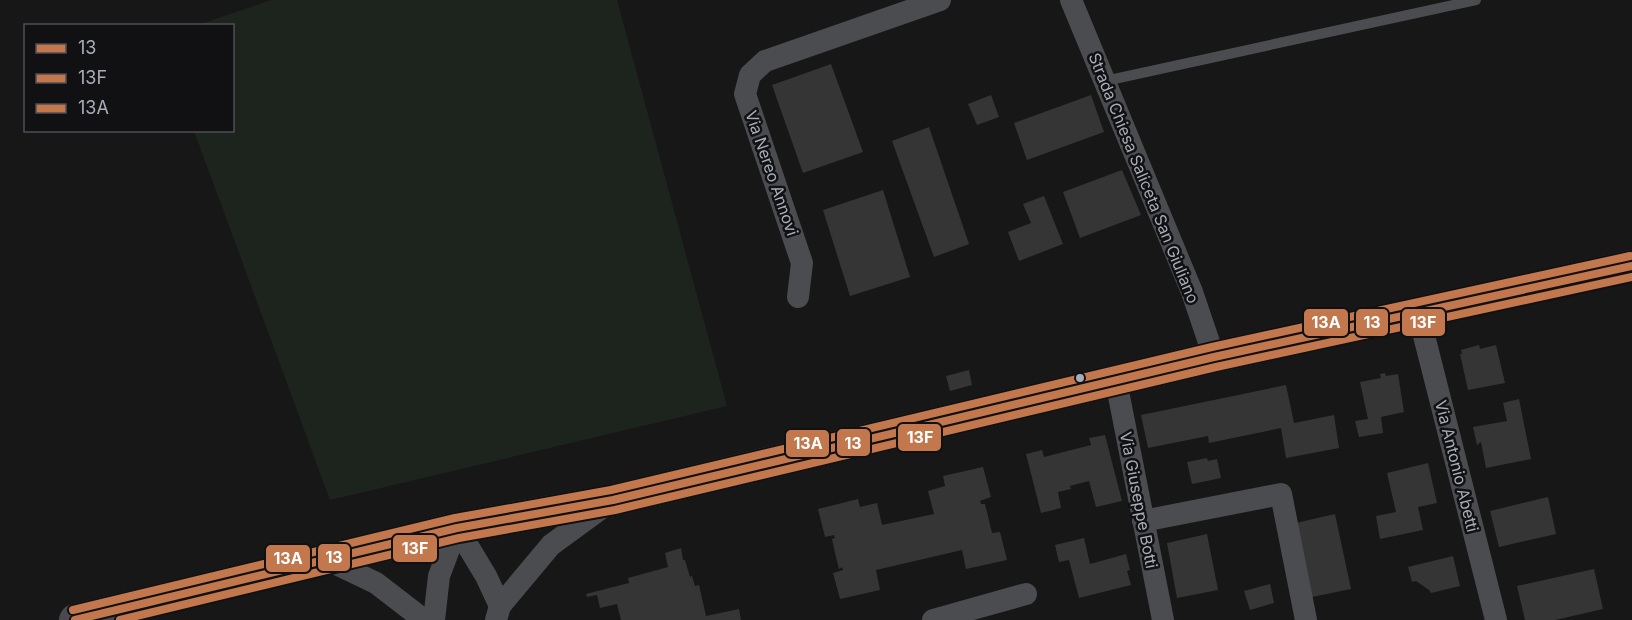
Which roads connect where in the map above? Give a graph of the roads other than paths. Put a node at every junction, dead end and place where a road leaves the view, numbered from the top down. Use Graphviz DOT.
graph roads {
  1 [pos="940,0"];
  2 [pos="1071,0"];
  3 [pos="1476,0"];
  4 [pos="1105,81"];
  5 [pos="1632,266"];
  6 [pos="798,297"];
  7 [pos="1418,312"];
  8 [pos="1214,357"];
  9 [pos="1116,381"];
  10 [pos="613,500"];
  11 [pos="1143,521"];
  12 [pos="457,528"];
  13 [pos="326,559"];
  14 [pos="1026,594"];
  15 [pos="498,613"];
  16 [pos="75,620"];
  17 [pos="424,620"];
  18 [pos="434,620"];
  19 [pos="933,620"];
  20 [pos="1163,620"];
  21 [pos="1306,620"];
  22 [pos="1496,620"];
  1 -- 6 [label="street, Via Nereo Annovi"];
  2 -- 4 [label="street, Strada Chiesa Saliceta San Giuliano"];
  3 -- 4 [label="lane"];
  4 -- 8 [label="street, Strada Chiesa Saliceta San Giuliano"];
  5 -- 7 [label="main road"];
  7 -- 8 [label="main road"];
  7 -- 22 [label="street, Via Antonio Abetti"];
  8 -- 9 [label="main road"];
  9 -- 10 [label="main road"];
  9 -- 11 [label="street, Via Giuseppe Botti"];
  10 -- 12 [label="main road"];
  10 -- 15 [label="street"];
  11 -- 20 [label="street, Via Giuseppe Botti"];
  11 -- 21 [label="street"];
  12 -- 13 [label="main road"];
  12 -- 15 [label="street"];
  12 -- 18 [label="street"];
  13 -- 16 [label="main road"];
  13 -- 17 [label="street"];
  14 -- 19 [label="street"];
}
